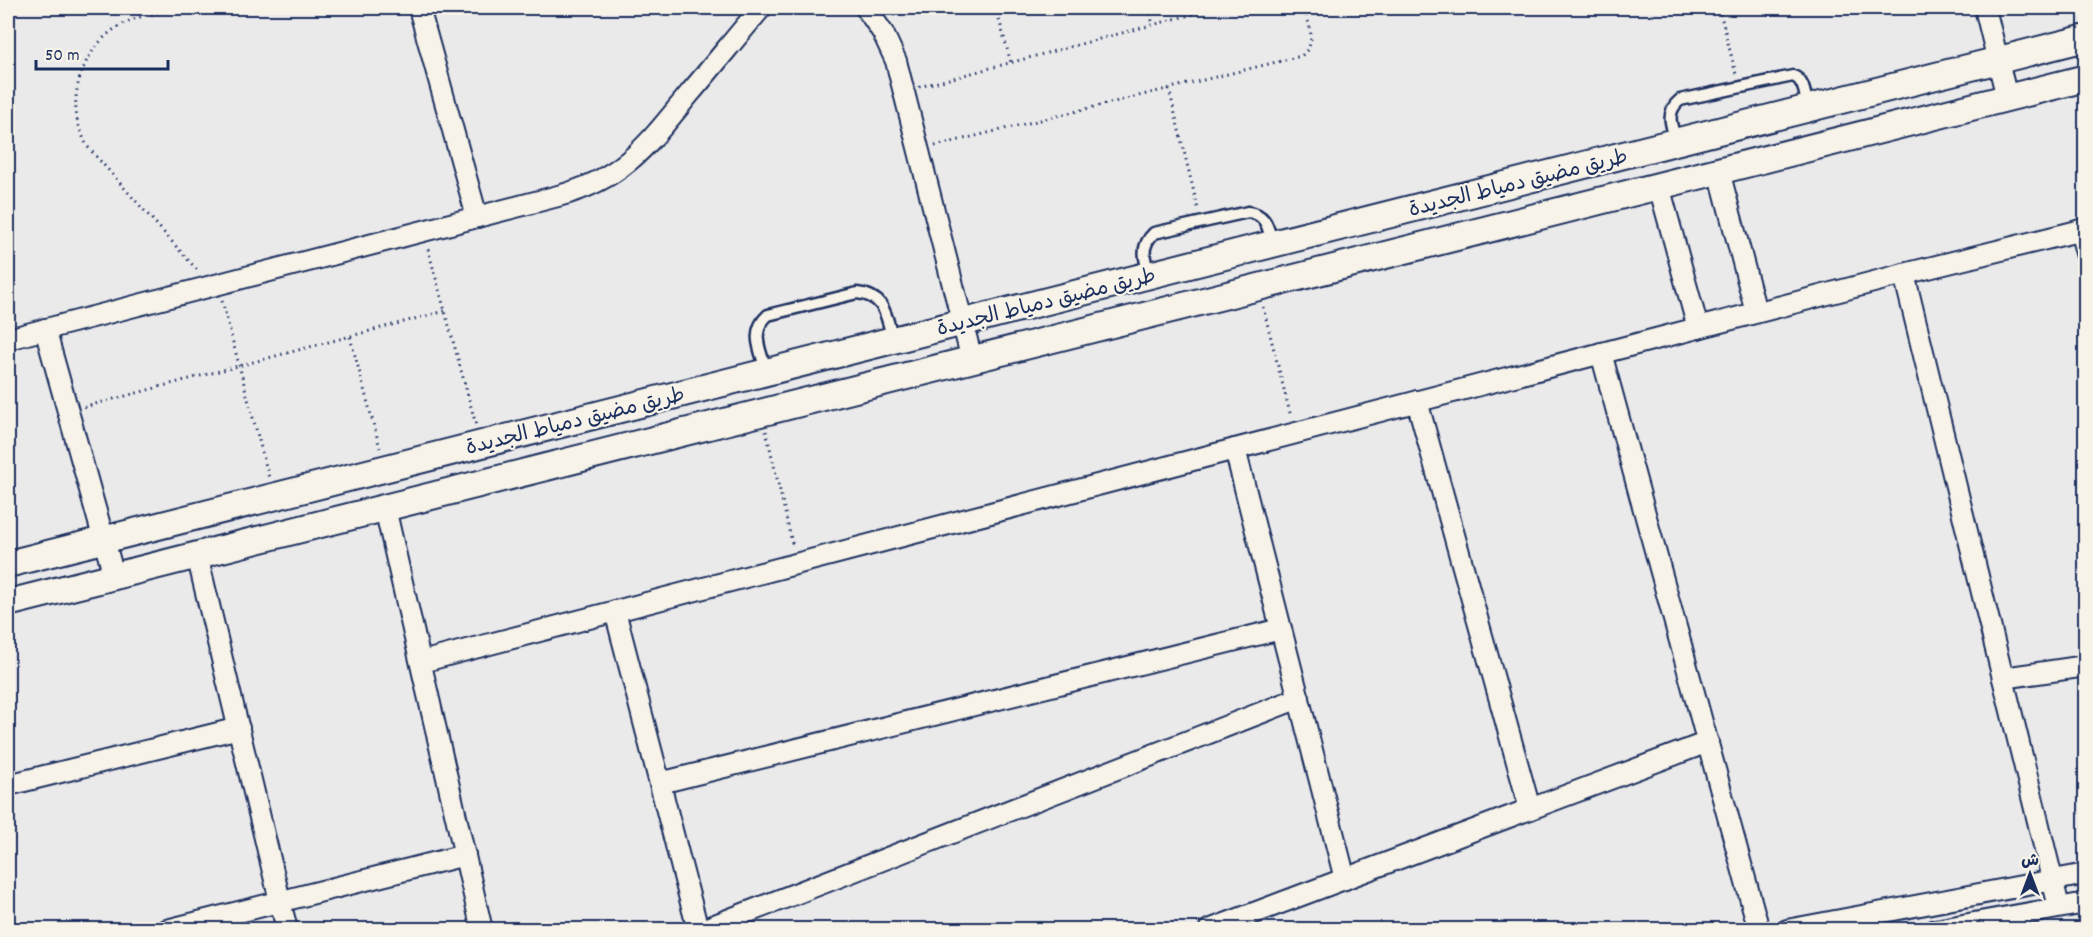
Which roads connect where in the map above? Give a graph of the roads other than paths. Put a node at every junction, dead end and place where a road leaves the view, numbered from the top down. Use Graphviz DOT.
graph roads {
  1 [pos="419,8"];
  2 [pos="761,8"];
  3 [pos="1985,8"];
  4 [pos="870,14"];
  5 [pos="2085,38"];
  6 [pos="1998,60"];
  7 [pos="2085,78"];
  8 [pos="2007,98"];
  9 [pos="1808,108"];
  10 [pos="1677,142"];
  11 [pos="1719,171"];
  12 [pos="1659,186"];
  13 [pos="477,217"];
  14 [pos="2083,229"];
  15 [pos="1273,244"];
  16 [pos="2085,253"];
  17 [pos="1904,274"];
  18 [pos="1150,275"];
  19 [pos="1756,312"];
  20 [pos="963,322"];
  21 [pos="1698,328"];
  22 [pos="45,329"];
  23 [pos="8,339"];
  24 [pos="893,340"];
  25 [pos="1601,353"];
  26 [pos="972,360"];
  27 [pos="767,372"];
  28 [pos="1417,401"];
  29 [pos="1234,449"];
  30 [pos="385,508"];
  31 [pos="103,540"];
  32 [pos="197,555"];
  33 [pos="8,564"];
  34 [pos="114,576"];
  35 [pos="8,603"];
  36 [pos="615,611"];
  37 [pos="1281,629"];
  38 [pos="421,662"];
  39 [pos="2085,666"];
  40 [pos="2003,678"];
  41 [pos="1299,698"];
  42 [pos="239,728"];
  43 [pos="1708,742"];
  44 [pos="660,783"];
  45 [pos="8,784"];
  46 [pos="1530,809"];
  47 [pos="465,855"];
  48 [pos="2085,874"];
  49 [pos="1345,879"];
  50 [pos="2053,880"];
  51 [pos="280,902"];
  52 [pos="2085,903"];
  53 [pos="2060,907"];
  54 [pos="167,930"];
  55 [pos="287,930"];
  56 [pos="482,930"];
  57 [pos="700,930"];
  58 [pos="1209,930"];
  59 [pos="1759,930"];
  60 [pos="1787,930"];
  61 [pos="1935,930"];
  1 -- 13 [label="street"];
  2 -- 13 [label="street"];
  3 -- 6 [label="street"];
  4 -- 20 [label="street"];
  5 -- 6 [label="street, طريق مضيق دمياط الجديدة"];
  6 -- 8 [label="street"];
  6 -- 9 [label="street, طريق مضيق دمياط الجديدة"];
  7 -- 8 [label="street, طريق مضيق دمياط الجديدة"];
  8 -- 11 [label="street, طريق مضيق دمياط الجديدة"];
  9 -- 10 [label="street, طريق مضيق دمياط الجديدة"];
  9 -- 10 [label="lane"];
  10 -- 15 [label="street, طريق مضيق دمياط الجديدة"];
  11 -- 12 [label="street, طريق مضيق دمياط الجديدة"];
  11 -- 19 [label="street"];
  12 -- 21 [label="street"];
  12 -- 26 [label="street, طريق مضيق دمياط الجديدة"];
  13 -- 22 [label="street"];
  14 -- 16 [label="street"];
  14 -- 17 [label="street"];
  15 -- 18 [label="street, طريق مضيق دمياط الجديدة"];
  15 -- 18 [label="lane"];
  17 -- 19 [label="street"];
  17 -- 40 [label="street"];
  18 -- 20 [label="street, طريق مضيق دمياط الجديدة"];
  19 -- 21 [label="street"];
  20 -- 24 [label="street, طريق مضيق دمياط الجديدة"];
  20 -- 26 [label="street"];
  21 -- 25 [label="street"];
  22 -- 23 [label="street"];
  22 -- 31 [label="street"];
  24 -- 27 [label="street, طريق مضيق دمياط الجديدة"];
  24 -- 27 [label="lane"];
  25 -- 28 [label="street"];
  25 -- 43 [label="street"];
  26 -- 30 [label="street, طريق مضيق دمياط الجديدة"];
  27 -- 31 [label="street, طريق مضيق دمياط الجديدة"];
  28 -- 29 [label="street"];
  28 -- 46 [label="street"];
  29 -- 36 [label="street"];
  29 -- 37 [label="street"];
  30 -- 32 [label="street, طريق مضيق دمياط الجديدة"];
  30 -- 38 [label="street"];
  31 -- 33 [label="street, طريق مضيق دمياط الجديدة"];
  31 -- 34 [label="street"];
  32 -- 34 [label="street, طريق مضيق دمياط الجديدة"];
  32 -- 42 [label="street"];
  34 -- 35 [label="street, طريق مضيق دمياط الجديدة"];
  36 -- 38 [label="street"];
  36 -- 44 [label="street"];
  37 -- 41 [label="street"];
  37 -- 44 [label="street"];
  38 -- 47 [label="street"];
  39 -- 40 [label="street"];
  40 -- 50 [label="street"];
  41 -- 49 [label="street"];
  41 -- 57 [label="street"];
  42 -- 45 [label="street"];
  42 -- 51 [label="street"];
  43 -- 46 [label="street"];
  43 -- 59 [label="street"];
  44 -- 57 [label="street"];
  46 -- 49 [label="street"];
  47 -- 51 [label="street"];
  47 -- 56 [label="street"];
  48 -- 50 [label="street"];
  49 -- 58 [label="street"];
  50 -- 53 [label="street"];
  50 -- 60 [label="street"];
  51 -- 54 [label="street"];
  51 -- 55 [label="street"];
  52 -- 53 [label="street"];
  53 -- 61 [label="street"];
}
